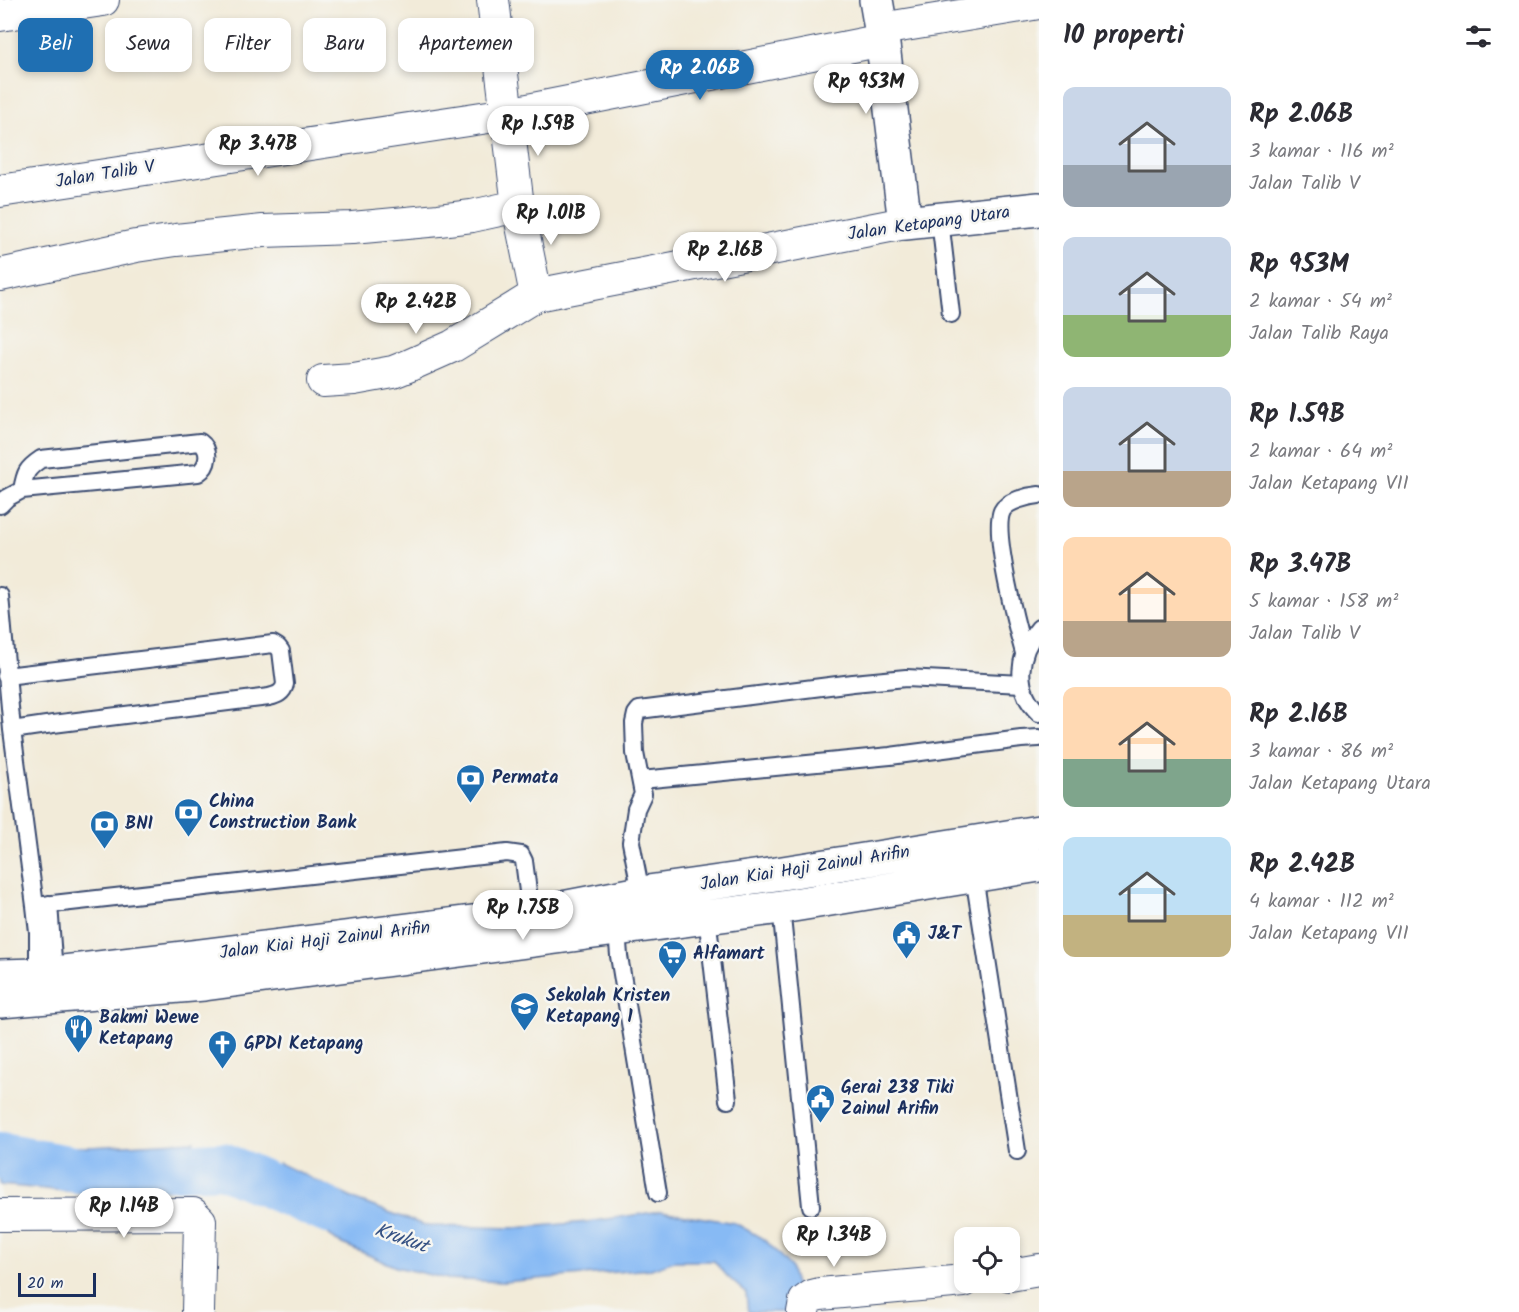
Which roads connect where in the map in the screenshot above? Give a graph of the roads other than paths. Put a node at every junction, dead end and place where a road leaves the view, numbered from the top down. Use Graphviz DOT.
graph roads {
  1 [pos="103,0"];
  2 [pos="493,0"];
  3 [pos="1039,3"];
  4 [pos="0,15"];
  5 [pos="880,23"];
  6 [pos="508,114"];
  7 [pos="0,191"];
  8 [pos="518,206"];
  9 [pos="1039,209"];
  10 [pos="940,220"];
  11 [pos="905,223"];
  12 [pos="0,275"];
  13 [pos="536,295"];
  14 [pos="951,314"];
  15 [pos="323,381"];
  16 [pos="22,490"];
  17 [pos="1039,495"];
  18 [pos="0,505"];
  19 [pos="0,596"];
  20 [pos="1039,628"];
  21 [pos="1024,653"];
  22 [pos="6,676"];
  23 [pos="1022,684"];
  24 [pos="1039,713"];
  25 [pos="12,730"];
  26 [pos="1039,738"];
  27 [pos="641,780"];
  28 [pos="1039,832"];
  29 [pos="1039,865"];
  30 [pos="974,876"];
  31 [pos="641,893"];
  32 [pos="42,905"];
  33 [pos="781,907"];
  34 [pos="531,914"];
  35 [pos="707,916"];
  36 [pos="617,928"];
  37 [pos="46,974"];
  38 [pos="0,976"];
  39 [pos="0,1001"];
  40 [pos="728,1100"];
  41 [pos="1017,1151"];
  42 [pos="658,1193"];
  43 [pos="811,1206"];
  44 [pos="0,1215"];
  45 [pos="1039,1270"];
  46 [pos="1020,1273"];
  47 [pos="954,1282"];
  48 [pos="811,1303"];
  49 [pos="198,1312"];
  1 -- 4 [label="street"];
  2 -- 6 [label="street"];
  3 -- 5 [label="street, Jalan Talib V"];
  5 -- 6 [label="street, Jalan Talib V"];
  5 -- 11 [label="main road"];
  6 -- 7 [label="street, Jalan Talib V"];
  6 -- 8 [label="street"];
  8 -- 12 [label="street"];
  8 -- 13 [label="street"];
  9 -- 10 [label="main road, Jalan Ketapang Utara"];
  10 -- 11 [label="main road, Jalan Ketapang Utara"];
  10 -- 14 [label="lane"];
  11 -- 13 [label="street, Jalan Ketapang Utara"];
  13 -- 15 [label="street"];
  16 -- 16 [label="lane"];
  16 -- 18 [label="lane"];
  17 -- 21 [label="lane"];
  19 -- 22 [label="lane"];
  20 -- 21 [label="lane"];
  21 -- 23 [label="lane"];
  22 -- 25 [label="lane"];
  22 -- 25 [label="lane"];
  23 -- 24 [label="lane"];
  23 -- 27 [label="lane"];
  25 -- 32 [label="lane"];
  26 -- 27 [label="lane"];
  27 -- 31 [label="lane"];
  28 -- 31 [label="main road, Jalan Kiai Haji Zainul Arifin"];
  29 -- 30 [label="main road, Jalan Kiai Haji Zainul Arifin"];
  30 -- 33 [label="main road, Jalan Kiai Haji Zainul Arifin"];
  30 -- 41 [label="lane"];
  31 -- 34 [label="main road, Jalan Kiai Haji Zainul Arifin"];
  32 -- 34 [label="lane"];
  32 -- 37 [label="lane"];
  33 -- 35 [label="main road, Jalan Kiai Haji Zainul Arifin"];
  33 -- 43 [label="lane"];
  34 -- 37 [label="main road, Jalan Kiai Haji Zainul Arifin"];
  35 -- 36 [label="main road, Jalan Kiai Haji Zainul Arifin"];
  35 -- 40 [label="lane"];
  36 -- 39 [label="main road, Jalan Kiai Haji Zainul Arifin"];
  36 -- 42 [label="lane"];
  37 -- 38 [label="main road, Jalan Kiai Haji Zainul Arifin"];
  44 -- 49 [label="street"];
  45 -- 46 [label="street"];
  47 -- 48 [label="street"];
}
